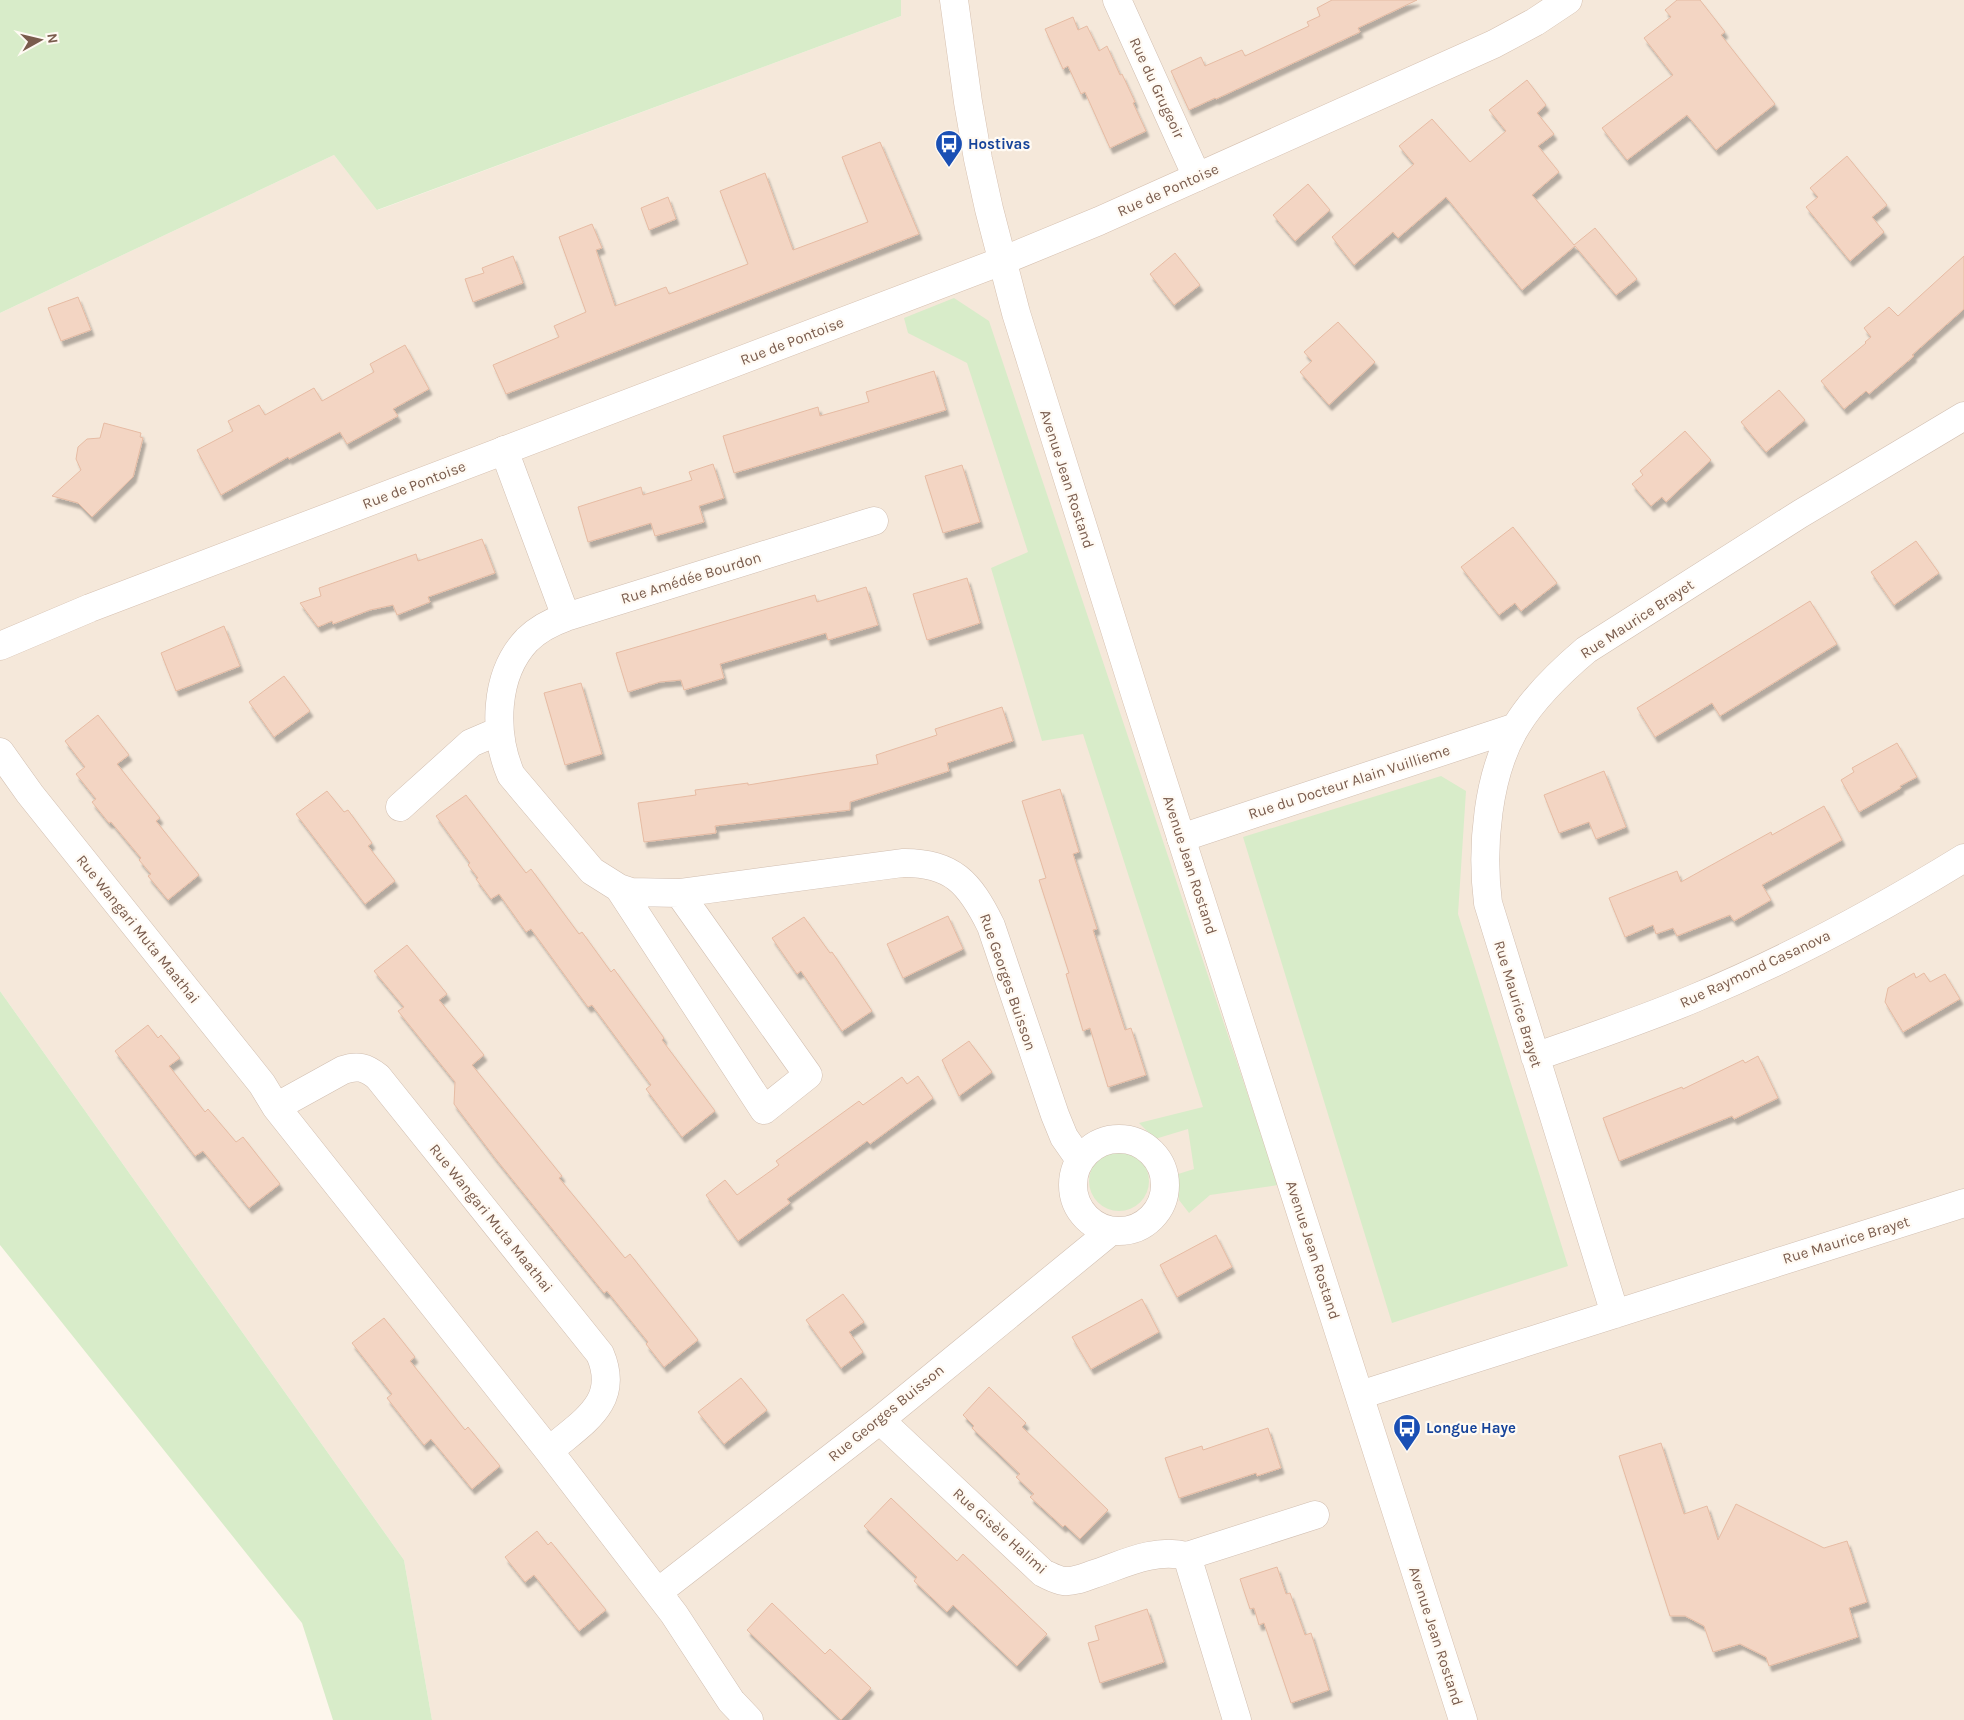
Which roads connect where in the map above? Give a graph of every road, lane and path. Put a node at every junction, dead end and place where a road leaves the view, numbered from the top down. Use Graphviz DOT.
graph roads {
  1 [pos="954,0"];
  2 [pos="1117,0"];
  3 [pos="1555,4"];
  4 [pos="1197,177"];
  5 [pos="1002,261"];
  6 [pos="1964,416"];
  7 [pos="504,450"];
  8 [pos="874,521"];
  9 [pos="566,617"];
  10 [pos="0,646"];
  11 [pos="517,652"];
  12 [pos="1516,727"];
  13 [pos="499,731"];
  14 [pos="0,752"];
  15 [pos="400,807"];
  16 [pos="1181,838"];
  17 [pos="1964,858"];
  18 [pos="619,888"];
  19 [pos="679,894"];
  20 [pos="1535,1057"];
  21 [pos="276,1107"];
  22 [pos="1080,1160"];
  23 [pos="1964,1203"];
  24 [pos="1111,1231"];
  25 [pos="1615,1314"];
  26 [pos="1360,1395"];
  27 [pos="880,1420"];
  28 [pos="549,1451"];
  29 [pos="1315,1515"];
  30 [pos="1187,1556"];
  31 [pos="658,1592"];
  32 [pos="749,1720"];
  33 [pos="1237,1720"];
  34 [pos="1463,1720"];
  1 -- 5 [label="street, Avenue Jean Rostand"];
  2 -- 4 [label="street, Rue du Grugeoir"];
  3 -- 4 [label="street, Rue de Pontoise"];
  4 -- 5 [label="street, Rue de Pontoise"];
  5 -- 7 [label="street, Rue de Pontoise"];
  5 -- 16 [label="street, Avenue Jean Rostand"];
  6 -- 12 [label="street, Rue Maurice Brayet"];
  7 -- 9 [label="street"];
  7 -- 10 [label="street, Rue de Pontoise"];
  8 -- 9 [label="street, Rue Amédée Bourdon"];
  9 -- 11 [label="street, Rue Amédée Bourdon"];
  11 -- 13 [label="street, Rue Georges Buisson"];
  12 -- 16 [label="street, Rue du Docteur Alain Vuillieme"];
  12 -- 20 [label="street, Rue Maurice Brayet"];
  13 -- 15 [label="street"];
  13 -- 18 [label="street, Rue Georges Buisson"];
  14 -- 21 [label="street, Rue Wangari Muta Maathai"];
  16 -- 26 [label="street, Avenue Jean Rostand"];
  17 -- 20 [label="street, Rue Raymond Casanova"];
  18 -- 19 [label="street, Rue Georges Buisson"];
  18 -- 19 [label="street, Rue Georges Buisson"];
  19 -- 22 [label="street, Rue Georges Buisson"];
  20 -- 25 [label="street, Rue Maurice Brayet"];
  21 -- 28 [label="street, Rue Wangari Muta Maathai"];
  21 -- 28 [label="street, Rue Wangari Muta Maathai"];
  22 -- 24 [label="street"];
  22 -- 24 [label="street"];
  23 -- 25 [label="street, Rue Maurice Brayet"];
  24 -- 27 [label="street, Rue Georges Buisson"];
  25 -- 26 [label="street, Rue Maurice Brayet"];
  26 -- 34 [label="street, Avenue Jean Rostand"];
  27 -- 30 [label="street, Rue Gisèle Halimi"];
  27 -- 31 [label="street, Rue Georges Buisson"];
  28 -- 31 [label="street, Rue Wangari Muta Maathai"];
  29 -- 30 [label="street, Rue Gisèle Halimi"];
  30 -- 33 [label="street"];
  31 -- 32 [label="street, Rue Wangari Muta Maathai"];
}
